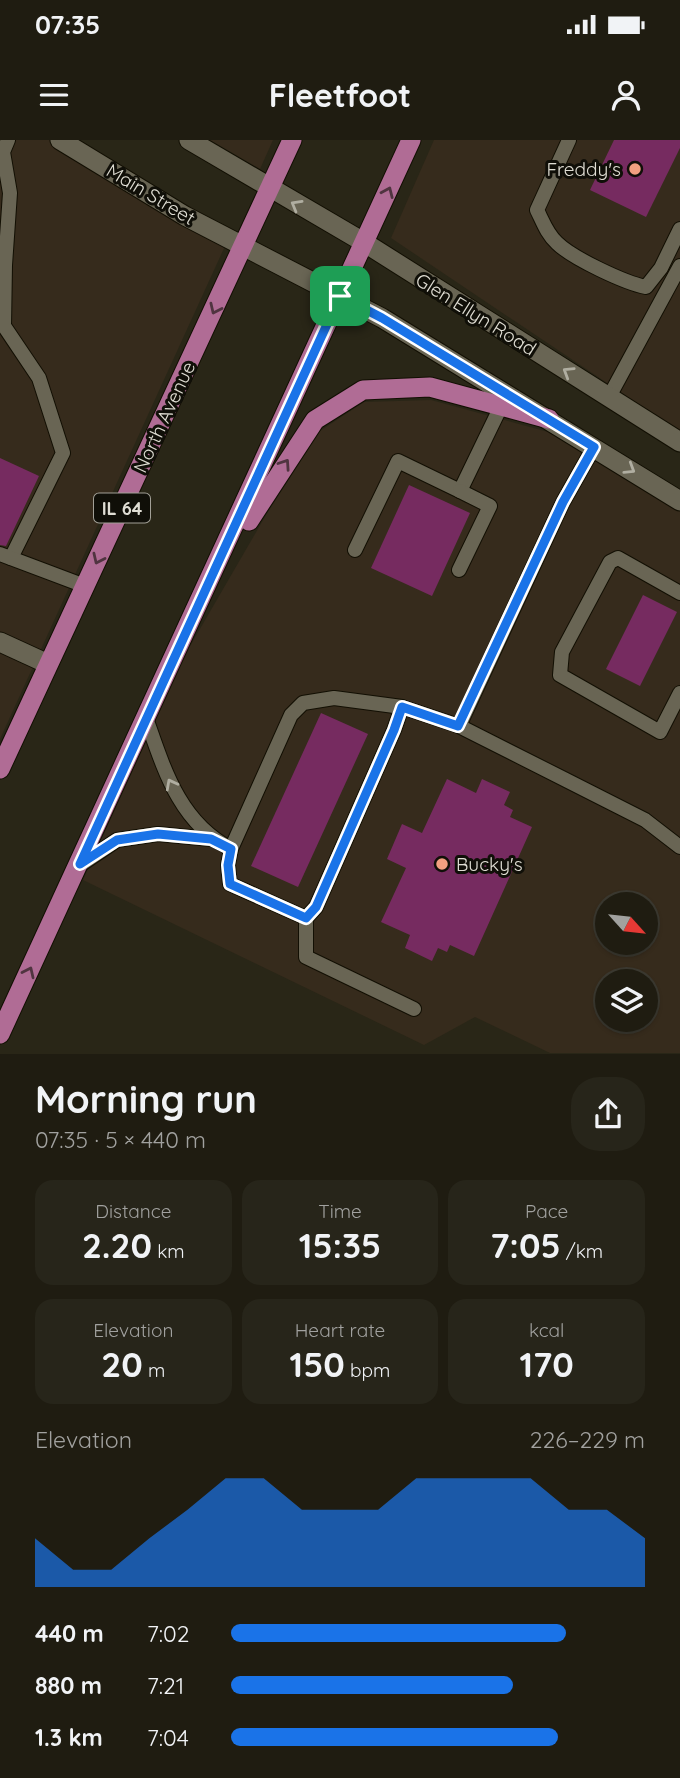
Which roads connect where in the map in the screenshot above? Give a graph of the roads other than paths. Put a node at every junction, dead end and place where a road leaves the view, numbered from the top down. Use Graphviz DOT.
graph roads {
  1 [pos="60,140"];
  2 [pos="189,140"];
  3 [pos="292,140"];
  4 [pos="411,140"];
  5 [pos="569,140"];
  6 [pos="4,150"];
  7 [pos="270,190"];
  8 [pos="680,229"];
  9 [pos="365,243"];
  10 [pos="243,247"];
  11 [pos="680,266"];
  12 [pos="340,296"];
  13 [pos="2,324"];
  14 [pos="609,397"];
  15 [pos="504,399"];
  16 [pos="549,419"];
  17 [pos="680,442"];
  18 [pos="594,447"];
  19 [pos="460,491"];
  20 [pos="680,501"];
  21 [pos="355,550"];
  22 [pos="5,556"];
  23 [pos="459,570"];
  24 [pos="85,586"];
  25 [pos="680,593"];
  26 [pos="0,642"];
  27 [pos="177,650"];
  28 [pos="48,664"];
  29 [pos="680,693"];
  30 [pos="402,707"];
  31 [pos="146,718"];
  32 [pos="458,726"];
  33 [pos="2,761"];
  34 [pos="211,839"];
  35 [pos="680,847"];
  36 [pos="231,849"];
  37 [pos="80,864"];
  38 [pos="306,918"];
  39 [pos="414,1009"];
  40 [pos="0,1034"];
  1 -- 10 [label="street, Main Street"];
  2 -- 7 [label="street"];
  3 -- 7 [label="main road, North Avenue / IL 64"];
  9 -- 4 [label="main road, one-way"];
  5 -- 8 [label="lane"];
  6 -- 13 [label="lane"];
  9 -- 7 [label="street, Glen Ellyn Road, one-way"];
  7 -- 10 [label="main road, North Avenue / IL 64"];
  9 -- 12 [label="main road"];
  14 -- 9 [label="street, Glen Ellyn Road, one-way"];
  10 -- 12 [label="street"];
  10 -- 24 [label="main road, North Avenue / IL 64, one-way"];
  11 -- 14 [label="lane"];
  12 -- 15 [label="street"];
  12 -- 27 [label="main road"];
  13 -- 22 [label="lane"];
  14 -- 17 [label="street, Glen Ellyn Road"];
  15 -- 16 [label="main road"];
  15 -- 19 [label="lane"];
  27 -- 15 [label="main road, one-way"];
  16 -- 18 [label="street"];
  18 -- 20 [label="street, one-way"];
  18 -- 32 [label="lane"];
  19 -- 21 [label="lane"];
  19 -- 23 [label="lane"];
  22 -- 24 [label="lane"];
  24 -- 28 [label="main road, North Avenue / IL 64"];
  25 -- 29 [label="lane"];
  26 -- 28 [label="street"];
  27 -- 31 [label="main road"];
  28 -- 33 [label="main road, North Avenue / IL 64"];
  30 -- 32 [label="lane"];
  30 -- 36 [label="lane"];
  30 -- 38 [label="lane"];
  34 -- 31 [label="lane, one-way"];
  31 -- 37 [label="main road"];
  32 -- 35 [label="lane"];
  34 -- 36 [label="lane"];
  34 -- 37 [label="lane"];
  36 -- 38 [label="lane"];
  40 -- 37 [label="main road, one-way"];
  38 -- 39 [label="lane"];
}
